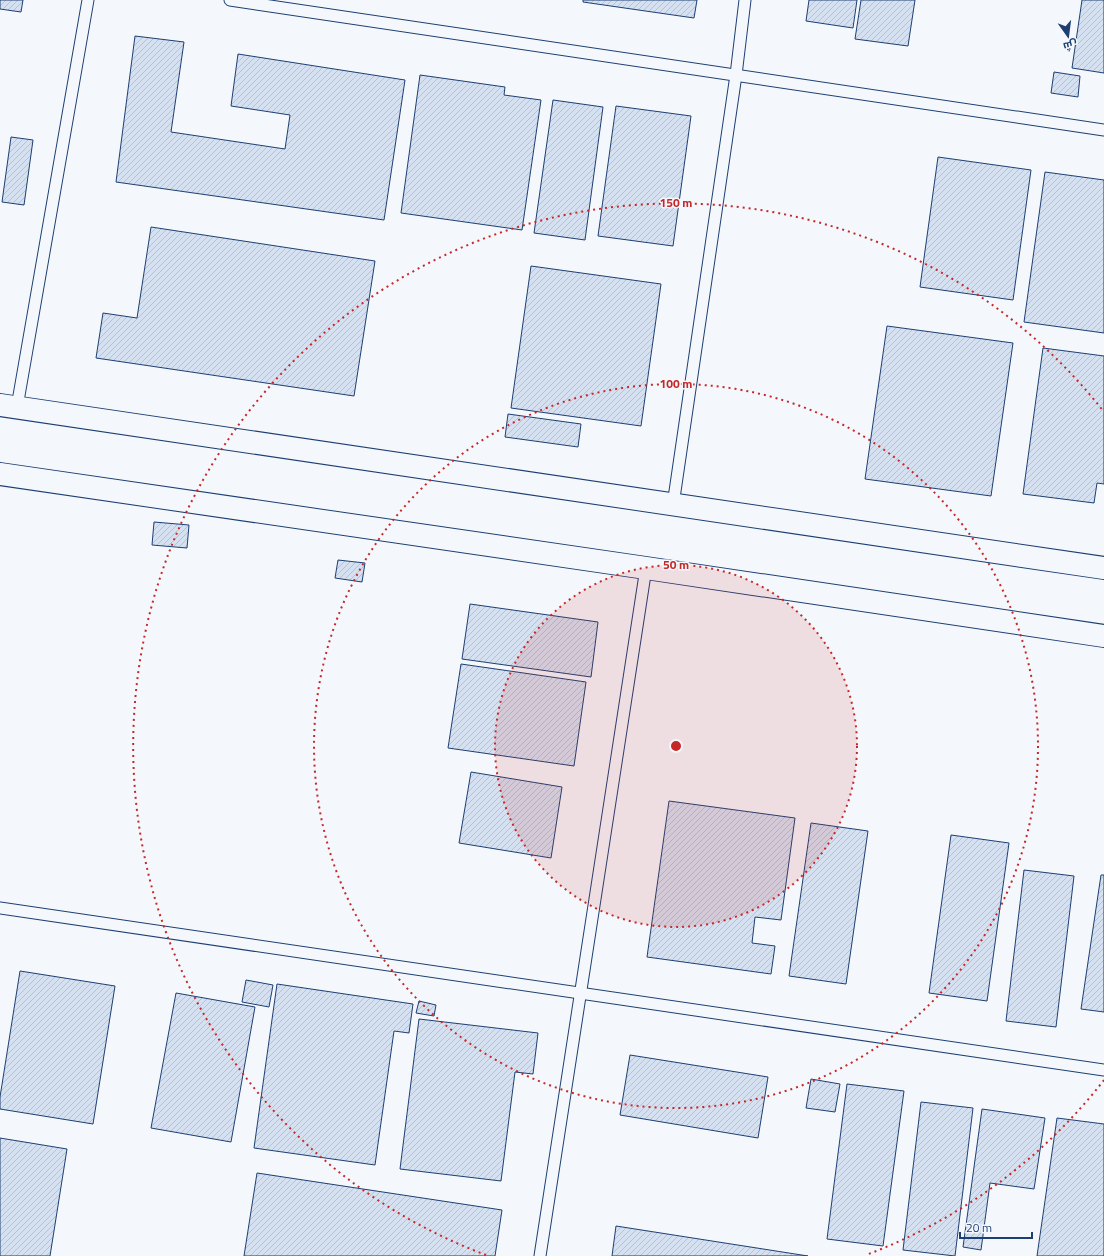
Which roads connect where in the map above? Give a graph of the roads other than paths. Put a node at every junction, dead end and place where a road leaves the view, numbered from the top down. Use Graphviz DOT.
graph roads {
  1 [pos="88,0"];
  2 [pos="230,0"];
  3 [pos="745,0"];
  4 [pos="736,75"];
  5 [pos="1104,130"];
  6 [pos="9,406"];
  7 [pos="0,474"];
  8 [pos="673,504"];
  9 [pos="646,568"];
  10 [pos="1104,568"];
  11 [pos="1104,636"];
  12 [pos="0,908"];
  13 [pos="580,993"];
  14 [pos="1104,1070"];
  15 [pos="540,1256"];
  1 -- 6 [label="lane"];
  2 -- 4 [label="lane"];
  3 -- 4 [label="lane"];
  4 -- 5 [label="lane"];
  4 -- 8 [label="lane"];
  6 -- 8 [label="street"];
  7 -- 9 [label="street"];
  8 -- 10 [label="street"];
  9 -- 11 [label="street"];
  9 -- 13 [label="lane"];
  12 -- 13 [label="lane"];
  13 -- 14 [label="lane"];
  13 -- 15 [label="lane"];
}
